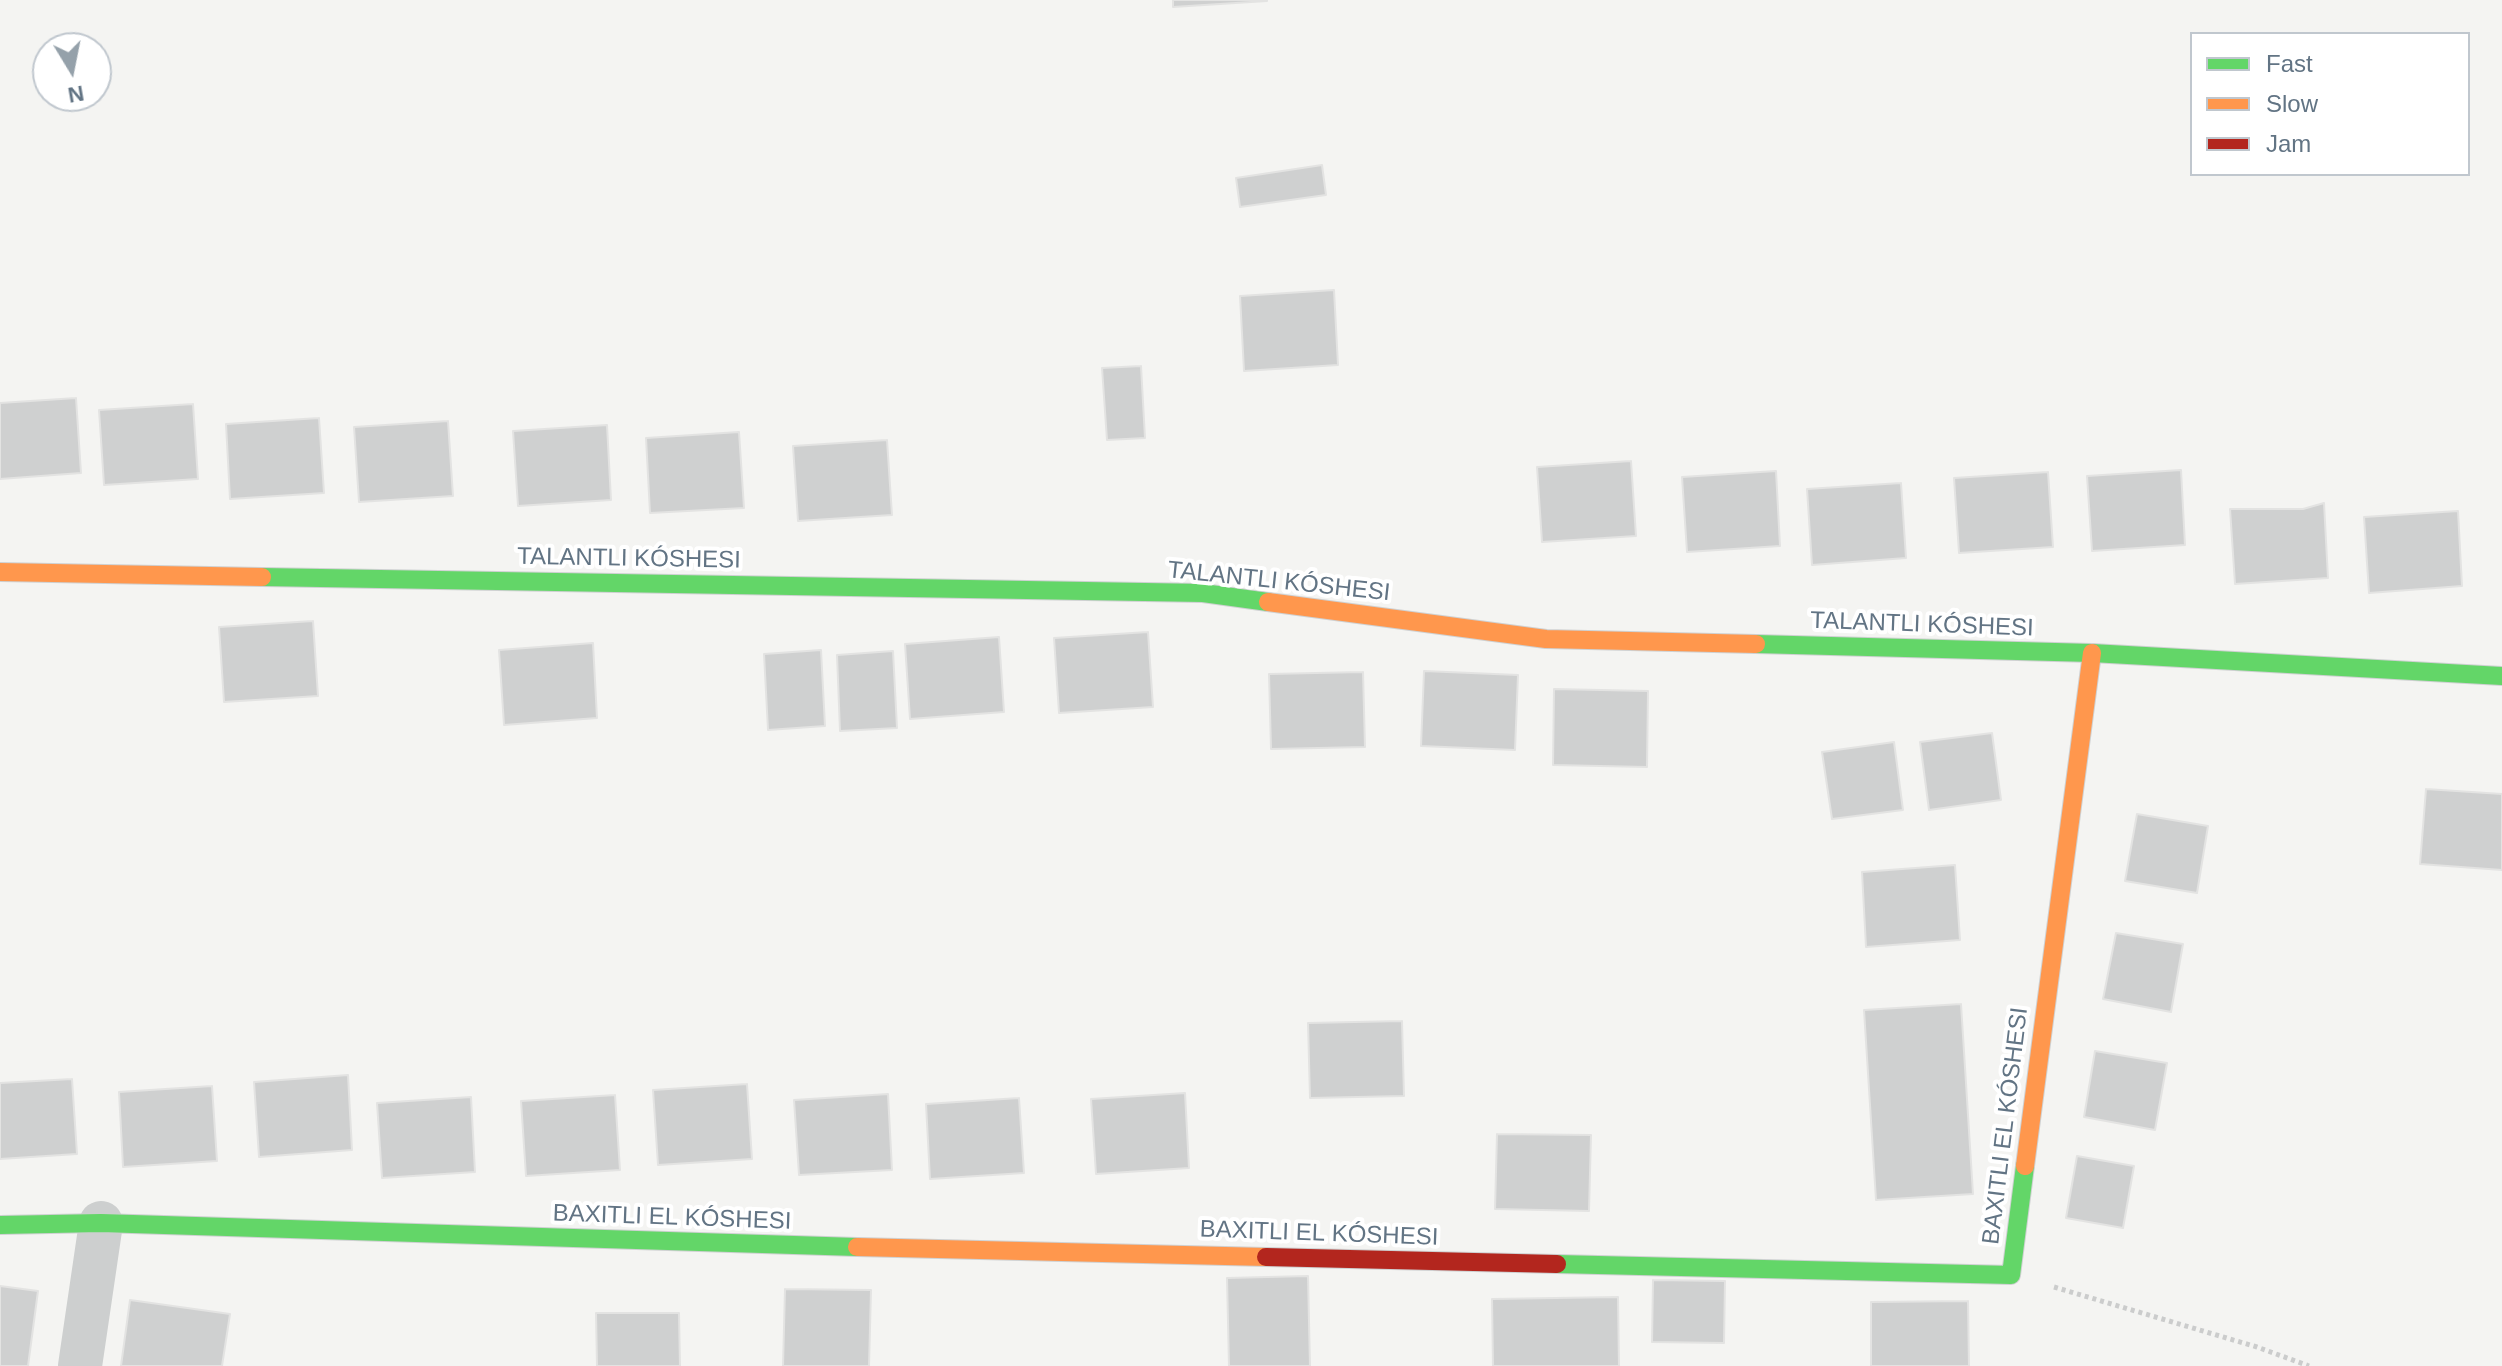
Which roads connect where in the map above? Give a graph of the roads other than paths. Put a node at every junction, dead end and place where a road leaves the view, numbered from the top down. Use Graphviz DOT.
graph roads {
  1 [pos="0,572"];
  2 [pos="2092,653"];
  3 [pos="2502,676"];
  4 [pos="101,1223"];
  5 [pos="0,1225"];
  6 [pos="80,1366"];
  1 -- 2 [label="street"];
  2 -- 3 [label="street"];
  2 -- 4 [label="street"];
  4 -- 5 [label="street"];
  4 -- 6 [label="street"];
}
